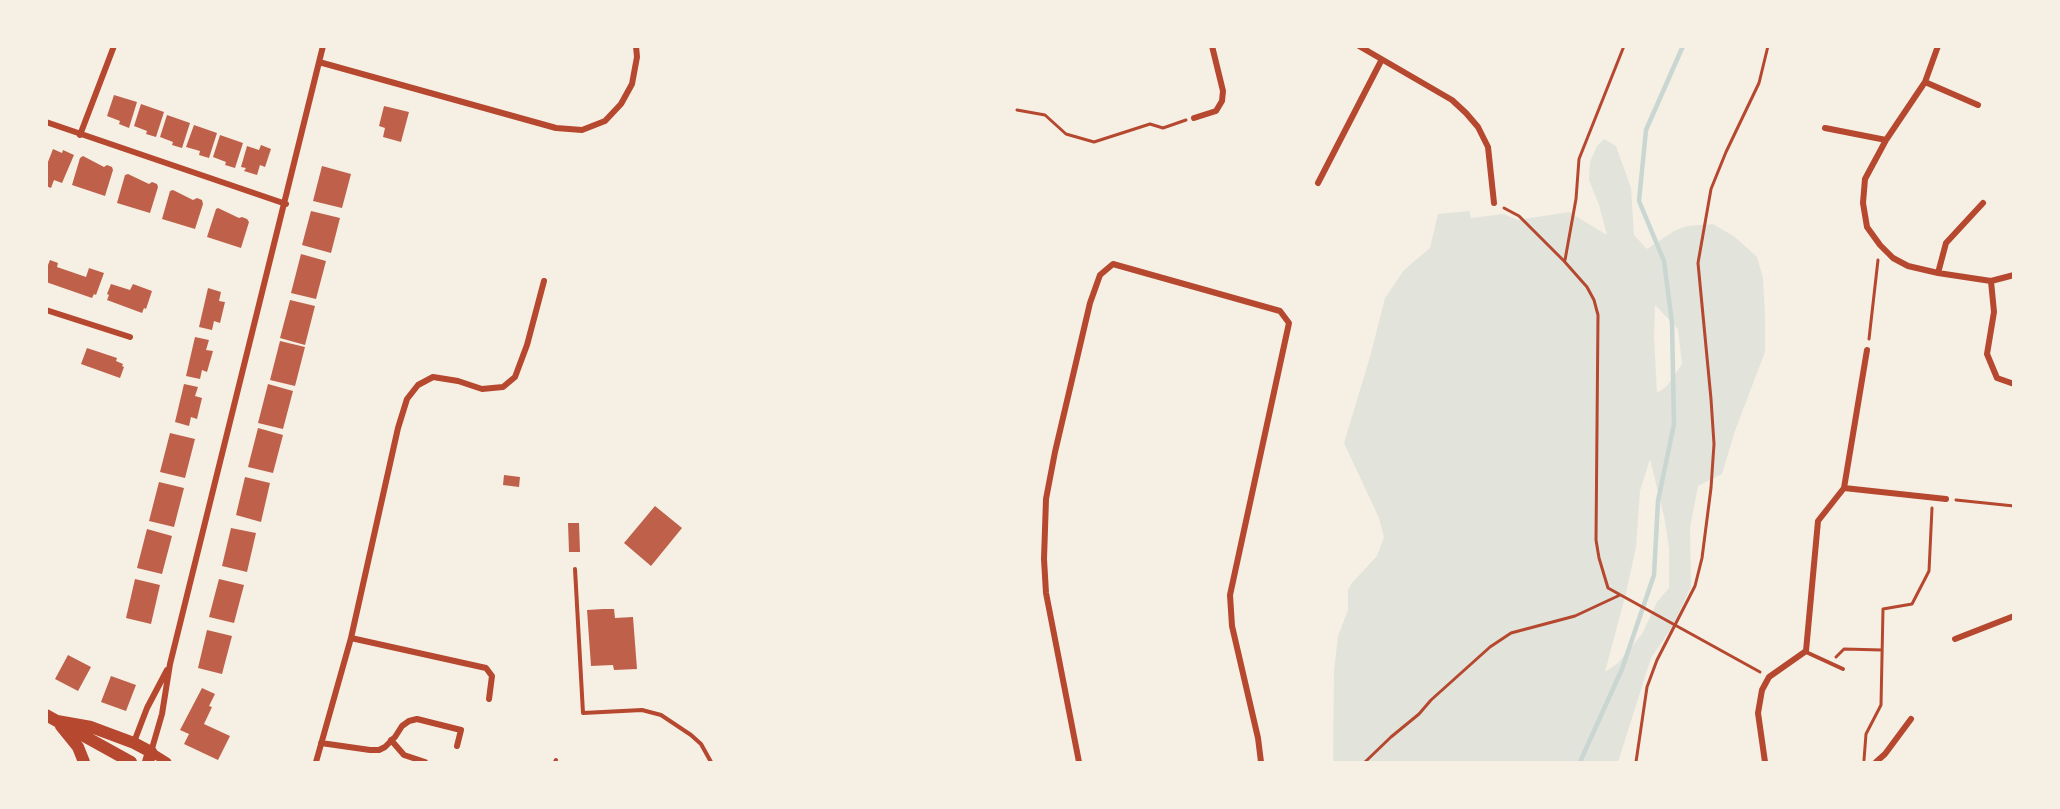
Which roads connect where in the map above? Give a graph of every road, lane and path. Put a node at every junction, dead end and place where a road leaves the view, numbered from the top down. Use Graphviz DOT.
graph roads {
  1 [pos="114,46"];
  2 [pos="323,46"];
  3 [pos="636,46"];
  4 [pos="1212,46"];
  5 [pos="1359,46"];
  6 [pos="1624,46"];
  7 [pos="1768,46"];
  8 [pos="1938,46"];
  9 [pos="1381,61"];
  10 [pos="319,62"];
  11 [pos="1925,82"];
  12 [pos="1978,105"];
  13 [pos="1017,110"];
  14 [pos="1194,118"];
  15 [pos="46,122"];
  16 [pos="1825,128"];
  17 [pos="80,135"];
  18 [pos="1886,140"];
  19 [pos="1318,183"];
  20 [pos="1494,203"];
  21 [pos="1983,203"];
  22 [pos="285,204"];
  23 [pos="1880,245"];
  24 [pos="1564,261"];
  25 [pos="1938,273"];
  26 [pos="2013,275"];
  27 [pos="544,281"];
  28 [pos="1991,281"];
  29 [pos="46,310"];
  30 [pos="130,337"];
  31 [pos="1867,350"];
  32 [pos="2013,384"];
  33 [pos="1844,488"];
  34 [pos="1933,497"];
  35 [pos="1946,499"];
  36 [pos="2013,506"];
  37 [pos="575,569"];
  38 [pos="1620,595"];
  39 [pos="2013,616"];
  40 [pos="1674,624"];
  41 [pos="351,638"];
  42 [pos="1955,639"];
  43 [pos="1882,650"];
  44 [pos="1806,651"];
  45 [pos="1831,663"];
  46 [pos="170,664"];
  47 [pos="1843,669"];
  48 [pos="1769,677"];
  49 [pos="489,699"];
  50 [pos="52,718"];
  51 [pos="1911,719"];
  52 [pos="391,740"];
  53 [pos="134,743"];
  54 [pos="321,743"];
  55 [pos="457,746"];
  56 [pos="150,757"];
  57 [pos="84,762"];
  58 [pos="127,762"];
  59 [pos="168,762"];
  60 [pos="316,762"];
  61 [pos="424,762"];
  62 [pos="711,762"];
  63 [pos="1079,762"];
  64 [pos="1261,762"];
  65 [pos="1365,762"];
  66 [pos="1636,762"];
  67 [pos="1765,762"];
  68 [pos="1864,762"];
  69 [pos="1876,762"];
  1 -- 17 [label="street"];
  2 -- 10 [label="street"];
  3 -- 10 [label="street"];
  4 -- 14 [label="street"];
  5 -- 9 [label="street"];
  6 -- 24 [label="path"];
  7 -- 40 [label="path"];
  8 -- 11 [label="street"];
  9 -- 19 [label="street"];
  9 -- 20 [label="street"];
  10 -- 22 [label="street"];
  11 -- 12 [label="street"];
  11 -- 18 [label="street"];
  13 -- 14 [label="path"];
  15 -- 17 [label="street"];
  16 -- 18 [label="street"];
  17 -- 22 [label="street"];
  18 -- 23 [label="street"];
  20 -- 24 [label="path"];
  21 -- 25 [label="street"];
  22 -- 46 [label="street"];
  23 -- 25 [label="street"];
  23 -- 31 [label="path"];
  24 -- 38 [label="path"];
  25 -- 28 [label="street"];
  26 -- 28 [label="street"];
  27 -- 41 [label="street"];
  28 -- 32 [label="street"];
  29 -- 30 [label="street"];
  31 -- 33 [label="street"];
  33 -- 34 [label="street"];
  33 -- 44 [label="street"];
  34 -- 35 [label="street"];
  34 -- 43 [label="path"];
  35 -- 36 [label="path"];
  37 -- 62 [label="lane"];
  38 -- 40 [label="path"];
  38 -- 65 [label="path"];
  39 -- 42 [label="street"];
  40 -- 48 [label="path"];
  40 -- 66 [label="path"];
  41 -- 49 [label="street"];
  41 -- 54 [label="street"];
  43 -- 45 [label="path"];
  43 -- 68 [label="path"];
  44 -- 45 [label="lane"];
  44 -- 48 [label="street"];
  45 -- 47 [label="lane"];
  46 -- 53 [label="street"];
  46 -- 56 [label="street"];
  48 -- 67 [label="street"];
  50 -- 53 [label="main road"];
  50 -- 57 [label="main road"];
  50 -- 58 [label="main road"];
  51 -- 69 [label="street"];
  52 -- 54 [label="street"];
  52 -- 55 [label="street"];
  52 -- 61 [label="street"];
  53 -- 56 [label="main road"];
  53 -- 58 [label="main road"];
  54 -- 60 [label="street"];
  56 -- 59 [label="street"];
  63 -- 64 [label="street"];
}
